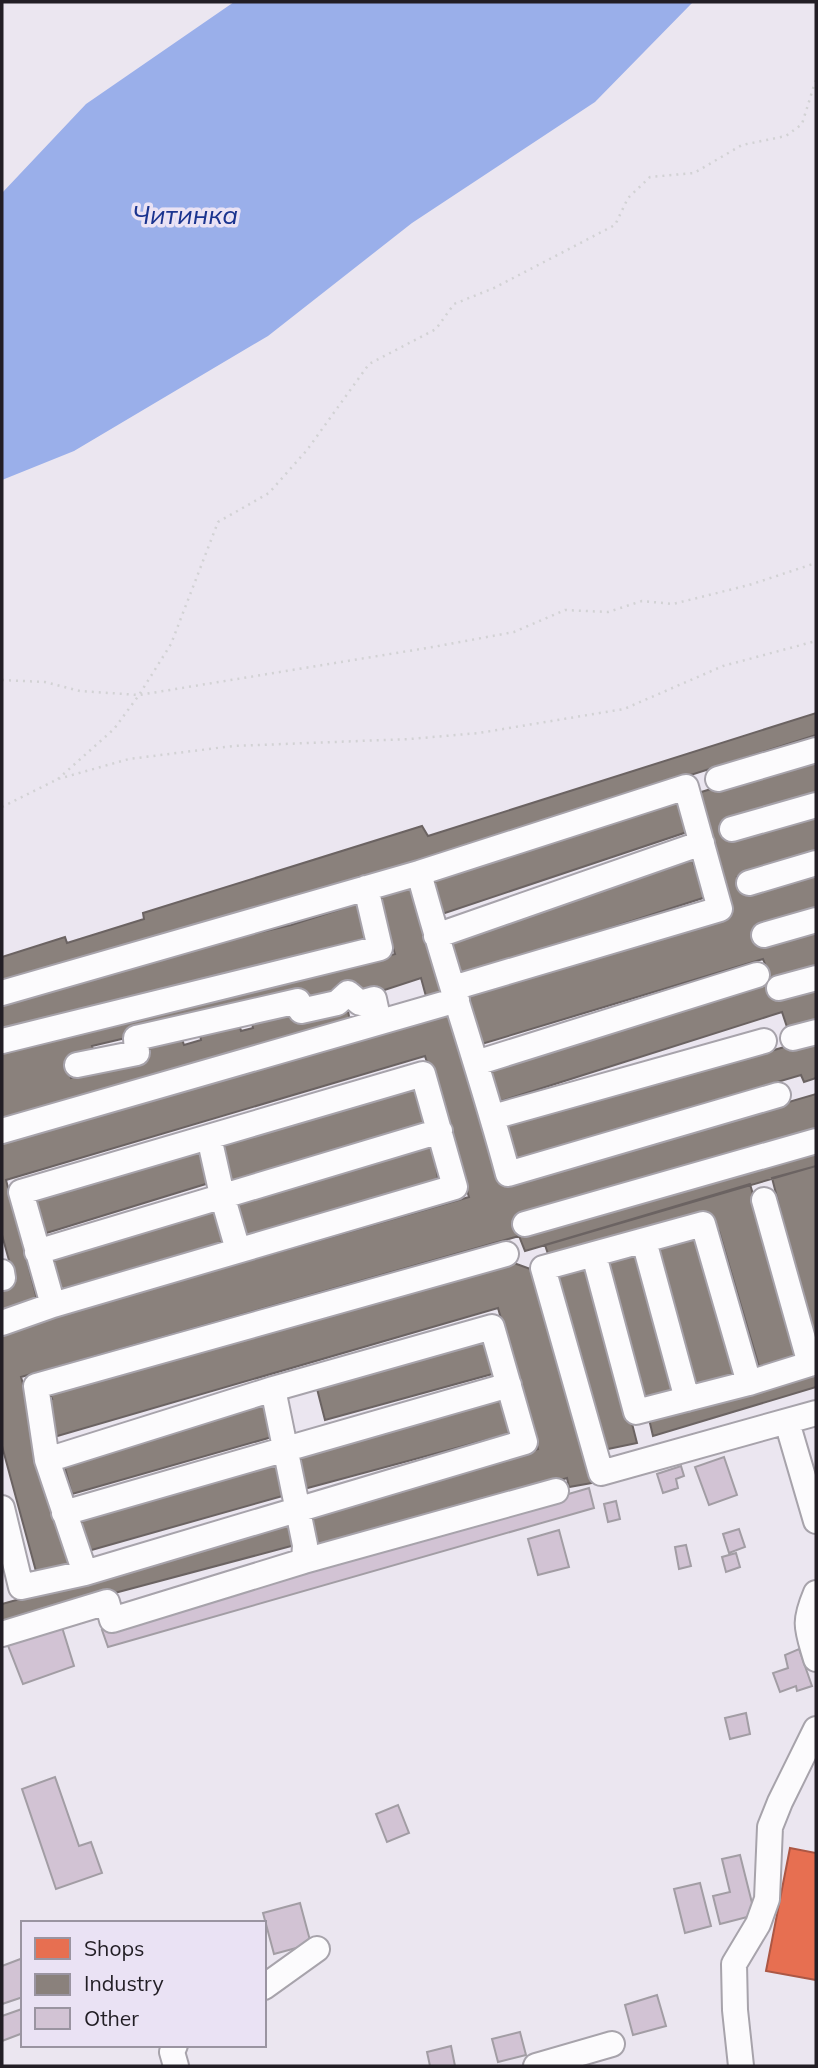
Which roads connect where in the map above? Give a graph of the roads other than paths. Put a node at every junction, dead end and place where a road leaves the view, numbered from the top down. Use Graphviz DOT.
graph roads {
  1 [pos="816,750"];
  2 [pos="718,779"];
  3 [pos="816,805"];
  4 [pos="732,830"];
  5 [pos="702,843"];
  6 [pos="816,863"];
  7 [pos="419,873"];
  8 [pos="749,883"];
  9 [pos="366,888"];
  10 [pos="816,920"];
  11 [pos="764,935"];
  12 [pos="436,936"];
  13 [pos="757,975"];
  14 [pos="816,978"];
  15 [pos="779,988"];
  16 [pos="2,993"];
  17 [pos="455,994"];
  18 [pos="379,1022"];
  19 [pos="2,1041"];
  20 [pos="764,1041"];
  21 [pos="476,1063"];
  22 [pos="77,1065"];
  23 [pos="778,1095"];
  24 [pos="493,1118"];
  25 [pos="2,1131"];
  26 [pos="439,1131"];
  27 [pos="209,1137"];
  28 [pos="816,1141"];
  29 [pos="222,1195"];
  30 [pos="764,1200"];
  31 [pos="525,1224"];
  32 [pos="644,1241"];
  33 [pos="238,1250"];
  34 [pos="37,1252"];
  35 [pos="506,1254"];
  36 [pos="594,1255"];
  37 [pos="53,1305"];
  38 [pos="2,1323"];
  39 [pos="813,1363"];
  40 [pos="749,1383"];
  41 [pos="509,1385"];
  42 [pos="273,1390"];
  43 [pos="687,1399"];
  44 [pos="816,1413"];
  45 [pos="787,1422"];
  46 [pos="285,1450"];
  47 [pos="47,1460"];
  48 [pos="556,1491"];
  49 [pos="2,1508"];
  50 [pos="298,1511"];
  51 [pos="64,1513"];
  52 [pos="816,1521"];
  53 [pos="304,1561"];
  54 [pos="85,1573"];
  55 [pos="816,1593"];
  56 [pos="2,1634"];
  57 [pos="816,1659"];
  58 [pos="816,1729"];
  59 [pos="317,1949"];
  60 [pos="266,1986"];
  61 [pos="612,2044"];
  62 [pos="174,2047"];
  63 [pos="176,2066"];
  64 [pos="536,2066"];
  65 [pos="741,2066"];
  1 -- 2 [label="lane"];
  3 -- 4 [label="lane"];
  5 -- 7 [label="lane"];
  5 -- 12 [label="lane"];
  5 -- 17 [label="lane"];
  6 -- 8 [label="lane"];
  7 -- 9 [label="lane"];
  7 -- 12 [label="lane"];
  9 -- 16 [label="lane"];
  9 -- 19 [label="lane"];
  10 -- 11 [label="lane"];
  12 -- 17 [label="lane"];
  13 -- 21 [label="lane"];
  14 -- 15 [label="lane"];
  17 -- 18 [label="lane"];
  17 -- 21 [label="lane"];
  18 -- 22 [label="lane"];
  18 -- 25 [label="lane"];
  20 -- 24 [label="lane"];
  21 -- 24 [label="lane"];
  23 -- 24 [label="lane"];
  26 -- 27 [label="lane"];
  26 -- 29 [label="lane"];
  26 -- 33 [label="lane"];
  27 -- 29 [label="lane"];
  27 -- 34 [label="lane"];
  28 -- 31 [label="lane"];
  29 -- 33 [label="lane"];
  29 -- 34 [label="lane"];
  30 -- 39 [label="lane"];
  32 -- 36 [label="lane"];
  32 -- 40 [label="lane"];
  32 -- 43 [label="lane"];
  33 -- 37 [label="lane"];
  34 -- 37 [label="lane"];
  35 -- 47 [label="lane"];
  36 -- 43 [label="lane"];
  36 -- 45 [label="lane"];
  37 -- 38 [label="lane"];
  39 -- 40 [label="lane"];
  40 -- 43 [label="lane"];
  41 -- 42 [label="lane"];
  41 -- 46 [label="lane"];
  41 -- 50 [label="lane"];
  42 -- 46 [label="lane"];
  42 -- 47 [label="lane"];
  44 -- 45 [label="lane"];
  45 -- 52 [label="lane"];
  46 -- 50 [label="lane"];
  46 -- 51 [label="lane"];
  47 -- 51 [label="lane"];
  48 -- 53 [label="lane"];
  49 -- 54 [label="lane"];
  50 -- 53 [label="lane"];
  50 -- 54 [label="lane"];
  51 -- 54 [label="lane"];
  53 -- 56 [label="lane"];
  55 -- 57 [label="lane"];
  58 -- 65 [label="lane"];
  59 -- 60 [label="lane"];
  61 -- 64 [label="lane"];
  62 -- 63 [label="lane"];
}
